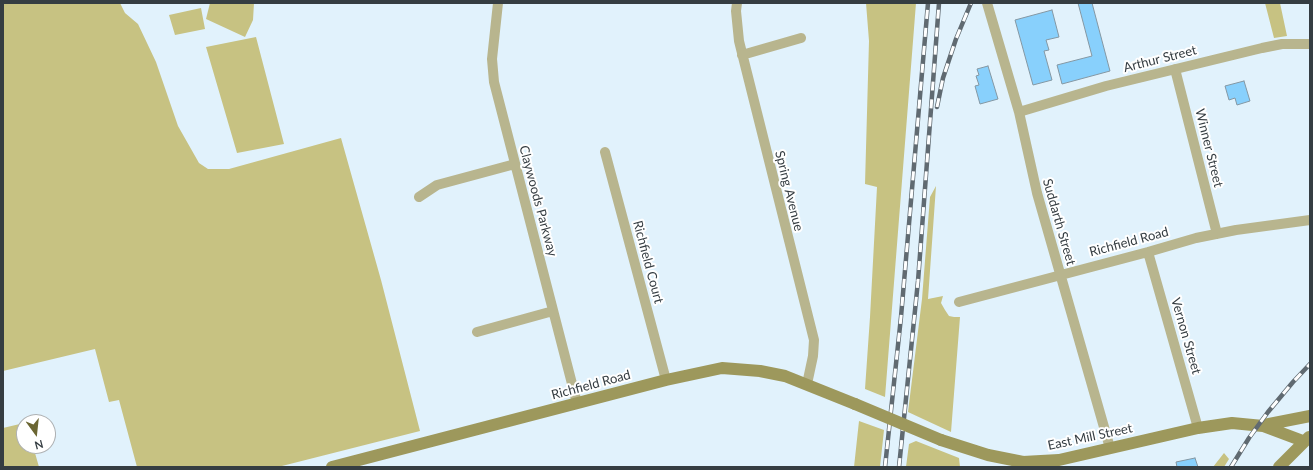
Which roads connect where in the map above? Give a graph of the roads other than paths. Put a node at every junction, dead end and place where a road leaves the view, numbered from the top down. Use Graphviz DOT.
graph roads {
  1 [pos="498,3"];
  2 [pos="737,3"];
  3 [pos="987,3"];
  4 [pos="801,38"];
  5 [pos="1310,44"];
  6 [pos="742,55"];
  7 [pos="1176,69"];
  8 [pos="1019,112"];
  9 [pos="604,152"];
  10 [pos="515,164"];
  11 [pos="419,197"];
  12 [pos="1310,220"];
  13 [pos="1217,234"];
  14 [pos="1148,252"];
  15 [pos="1061,275"];
  16 [pos="958,302"];
  17 [pos="553,311"];
  18 [pos="477,332"];
  19 [pos="666,380"];
  20 [pos="807,384"];
  21 [pos="577,403"];
  22 [pos="855,404"];
  23 [pos="1310,416"];
  24 [pos="1263,426"];
  25 [pos="1198,428"];
  26 [pos="1307,439"];
  27 [pos="1110,448"];
  28 [pos="1007,463"];
  29 [pos="332,467"];
  30 [pos="1279,467"];
  1 -- 10 [label="street, Claywoods Parkway"];
  2 -- 6 [label="street, Spring Avenue"];
  3 -- 8 [label="street, Suddarth Street"];
  4 -- 6 [label="street"];
  5 -- 7 [label="street, Arthur Street"];
  6 -- 20 [label="street, Spring Avenue"];
  7 -- 8 [label="street, Arthur Street"];
  7 -- 13 [label="street, Winner Street"];
  8 -- 15 [label="street, Suddarth Street"];
  9 -- 19 [label="street, Richfield Court"];
  10 -- 11 [label="street"];
  10 -- 17 [label="street, Claywoods Parkway"];
  12 -- 13 [label="street, Richfield Road"];
  13 -- 14 [label="street, Richfield Road"];
  14 -- 15 [label="street, Richfield Road"];
  14 -- 25 [label="street, Vernon Street"];
  15 -- 16 [label="street, Richfield Road"];
  15 -- 27 [label="street, Suddarth Street"];
  17 -- 18 [label="street"];
  17 -- 21 [label="street, Claywoods Parkway"];
  19 -- 20 [label="street, Richfield Road"];
  19 -- 21 [label="street, Richfield Road"];
  20 -- 22 [label="street, Richfield Road"];
  21 -- 29 [label="street, Richfield Road"];
  22 -- 28 [label="street, East Mill Street, bridge"];
  23 -- 24 [label="street"];
  24 -- 25 [label="street, East Mill Street"];
  24 -- 26 [label="street, East Mill Street"];
  25 -- 27 [label="street, East Mill Street"];
  26 -- 30 [label="street"];
  27 -- 28 [label="street, East Mill Street"];
}
